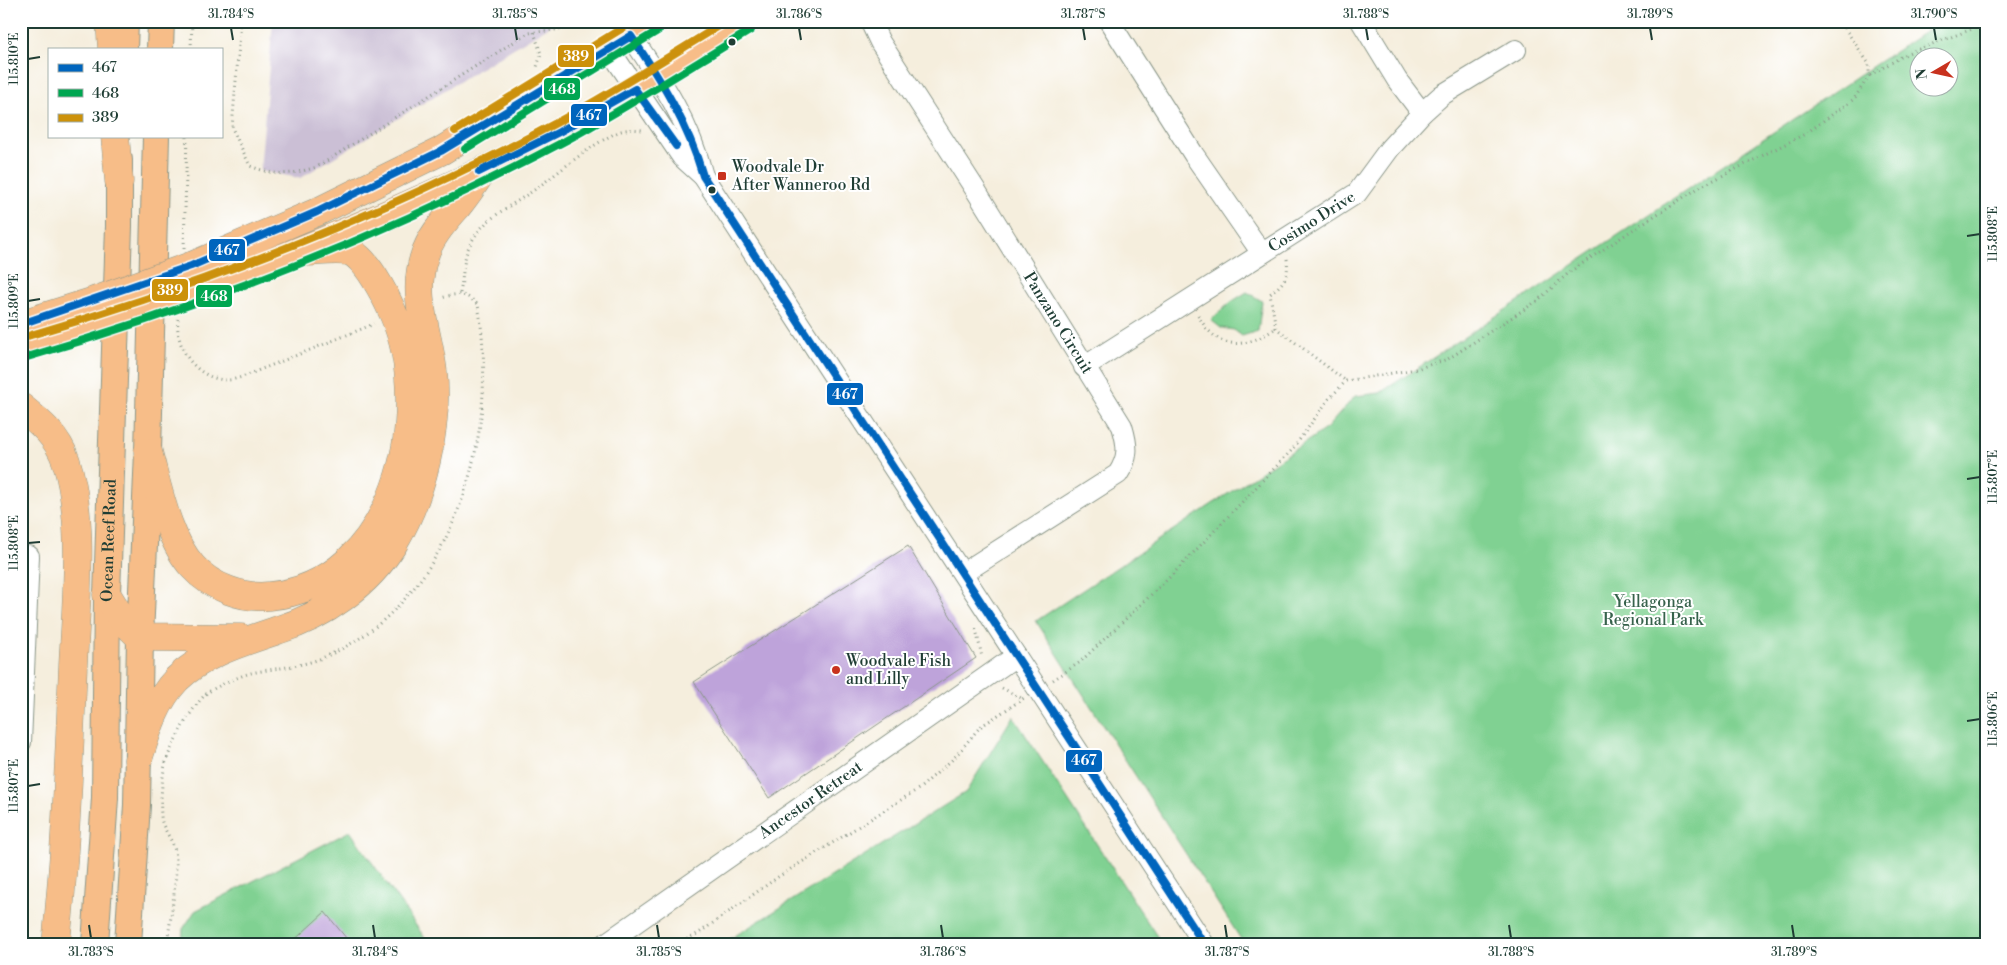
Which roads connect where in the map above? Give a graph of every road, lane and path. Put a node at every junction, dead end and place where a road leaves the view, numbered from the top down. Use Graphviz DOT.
graph roads {
  1 [pos="110,21"];
  2 [pos="125,21"];
  3 [pos="161,21"];
  4 [pos="192,21"];
  5 [pos="241,21"];
  6 [pos="596,21"];
  7 [pos="654,21"];
  8 [pos="746,21"];
  9 [pos="870,21"];
  10 [pos="1109,21"];
  11 [pos="1840,21"];
  12 [pos="1362,22"];
  13 [pos="1986,24"];
  14 [pos="620,42"];
  15 [pos="112,48"];
  16 [pos="124,48"];
  17 [pos="160,48"];
  18 [pos="191,48"];
  19 [pos="1516,50"];
  20 [pos="1869,76"];
  21 [pos="647,82"];
  22 [pos="1422,113"];
  23 [pos="647,131"];
  24 [pos="116,138"];
  25 [pos="120,138"];
  26 [pos="156,138"];
  27 [pos="483,170"];
  28 [pos="119,181"];
  29 [pos="301,252"];
  30 [pos="1261,252"];
  31 [pos="1282,257"];
  32 [pos="436,299"];
  33 [pos="1196,310"];
  34 [pos="93,314"];
  35 [pos="21,324"];
  36 [pos="1276,328"];
  37 [pos="21,348"];
  38 [pos="1084,366"];
  39 [pos="1346,381"];
  40 [pos="21,407"];
  41 [pos="148,452"];
  42 [pos="24,555"];
  43 [pos="964,573"];
  44 [pos="107,595"];
  45 [pos="975,622"];
  46 [pos="140,637"];
  47 [pos="250,638"];
  48 [pos="1016,656"];
  49 [pos="992,673"];
  50 [pos="22,677"];
  51 [pos="1030,698"];
  52 [pos="21,742"];
  53 [pos="138,760"];
  54 [pos="56,944"];
  55 [pos="95,944"];
  56 [pos="128,944"];
  57 [pos="605,944"];
  58 [pos="678,944"];
  59 [pos="1204,944"];
  1 -- 15 [label="highway"];
  2 -- 16 [label="main road"];
  3 -- 17 [label="main road"];
  4 -- 18 [label="path"];
  5 -- 6 [label="path"];
  7 -- 14 [label="highway"];
  8 -- 21 [label="highway"];
  9 -- 38 [label="street, Panzano Circuit"];
  10 -- 30 [label="street"];
  11 -- 20 [label="path"];
  12 -- 22 [label="street"];
  13 -- 20 [label="path"];
  14 -- 21 [label="street"];
  14 -- 34 [label="highway, bridge"];
  19 -- 22 [label="street, Cosimo Drive"];
  20 -- 39 [label="path"];
  21 -- 27 [label="highway"];
  21 -- 43 [label="street"];
  22 -- 30 [label="street, Cosimo Drive"];
  23 -- 32 [label="path"];
  24 -- 28 [label="highway"];
  25 -- 28 [label="main road, Ocean Reef Road"];
  26 -- 41 [label="main road"];
  27 -- 29 [label="highway"];
  27 -- 47 [label="highway"];
  28 -- 44 [label="main road, Ocean Reef Road"];
  29 -- 34 [label="highway, bridge"];
  29 -- 41 [label="highway"];
  30 -- 38 [label="street, Cosimo Drive"];
  31 -- 36 [label="path"];
  33 -- 36 [label="path"];
  34 -- 35 [label="highway"];
  34 -- 37 [label="highway"];
  36 -- 39 [label="path"];
  38 -- 43 [label="street, Panzano Circuit"];
  39 -- 51 [label="path"];
  40 -- 54 [label="highway"];
  41 -- 46 [label="main road"];
  42 -- 50 [label="street"];
  43 -- 48 [label="street"];
  44 -- 46 [label="highway"];
  44 -- 55 [label="main road, Ocean Reef Road"];
  45 -- 49 [label="path"];
  46 -- 47 [label="highway"];
  46 -- 53 [label="main road"];
  47 -- 53 [label="highway"];
  48 -- 49 [label="street, Ancestor Retreat"];
  48 -- 51 [label="street"];
  49 -- 51 [label="path"];
  49 -- 57 [label="street, Ancestor Retreat"];
  50 -- 52 [label="street"];
  51 -- 58 [label="path"];
  51 -- 59 [label="street"];
  53 -- 56 [label="main road"];
}
